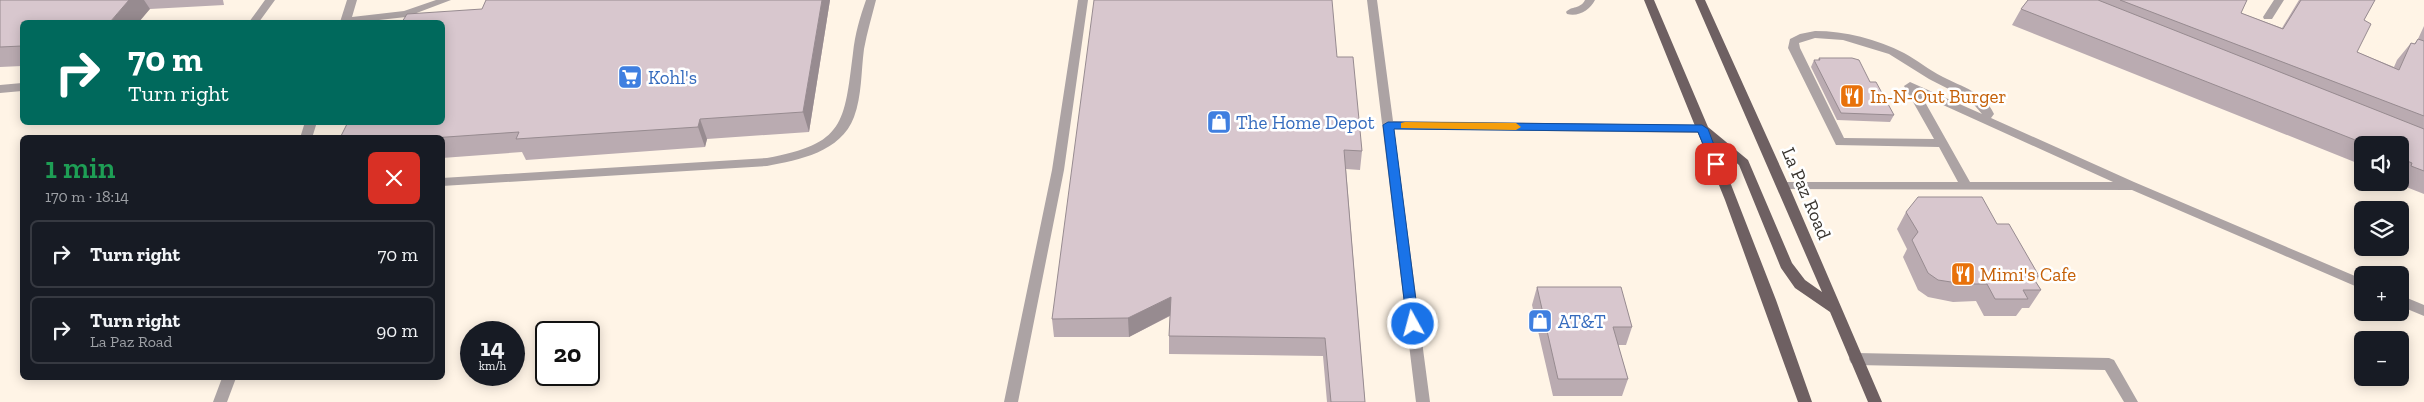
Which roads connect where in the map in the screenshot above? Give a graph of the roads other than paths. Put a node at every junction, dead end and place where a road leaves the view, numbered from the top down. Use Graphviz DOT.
graph roads {
  1 [pos="270,0"];
  2 [pos="352,0"];
  3 [pos="446,0"];
  4 [pos="870,0"];
  5 [pos="1083,0"];
  6 [pos="1372,0"];
  7 [pos="1590,0"];
  8 [pos="1649,0"];
  9 [pos="1700,0"];
  10 [pos="2278,0"];
  11 [pos="1571,12"];
  12 [pos="2268,17"];
  13 [pos="255,20"];
  14 [pos="346,20"];
  15 [pos="360,20"];
  16 [pos="20,87"];
  17 [pos="0,89"];
  18 [pos="1984,119"];
  19 [pos="1388,125"];
  20 [pos="1702,129"];
  21 [pos="1942,143"];
  22 [pos="445,182"];
  23 [pos="1783,186"];
  24 [pos="1966,186"];
  25 [pos="2133,186"];
  26 [pos="2354,281"];
  27 [pos="2409,304"];
  28 [pos="1834,308"];
  29 [pos="2424,311"];
  30 [pos="1856,359"];
  31 [pos="228,380"];
  32 [pos="220,402"];
  33 [pos="1011,402"];
  34 [pos="1423,402"];
  35 [pos="1805,402"];
  36 [pos="1875,402"];
  37 [pos="2131,402"];
  1 -- 13 [label="street"];
  2 -- 14 [label="street"];
  3 -- 15 [label="street"];
  4 -- 22 [label="street"];
  5 -- 33 [label="street"];
  6 -- 19 [label="street"];
  7 -- 11 [label="street"];
  8 -- 20 [label="main road"];
  9 -- 23 [label="main road, La Paz Road"];
  10 -- 12 [label="street"];
  16 -- 17 [label="street"];
  18 -- 21 [label="street"];
  18 -- 21 [label="street"];
  18 -- 25 [label="street"];
  19 -- 20 [label="street"];
  19 -- 34 [label="street"];
  20 -- 28 [label="main road"];
  20 -- 35 [label="main road"];
  21 -- 24 [label="street"];
  23 -- 24 [label="street"];
  23 -- 28 [label="main road, La Paz Road"];
  24 -- 25 [label="street"];
  25 -- 26 [label="street"];
  27 -- 29 [label="street"];
  28 -- 30 [label="main road, La Paz Road"];
  30 -- 36 [label="main road, La Paz Road"];
  30 -- 37 [label="street"];
  31 -- 32 [label="street"];
}
